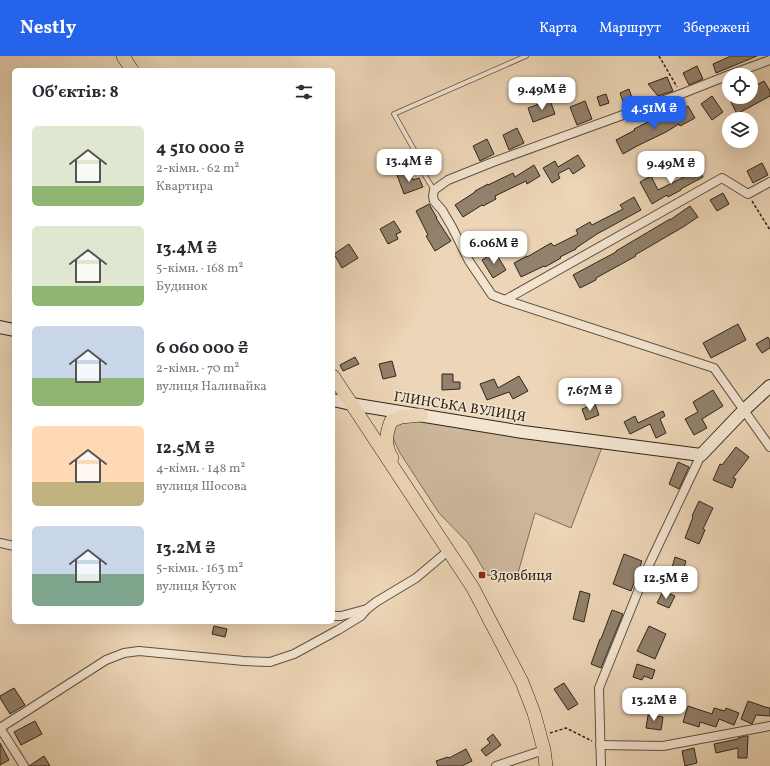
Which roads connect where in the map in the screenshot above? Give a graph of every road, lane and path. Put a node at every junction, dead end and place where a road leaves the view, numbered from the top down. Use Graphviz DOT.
graph roads {
  1 [pos="123,56"];
  2 [pos="526,56"];
  3 [pos="659,56"];
  4 [pos="770,60"];
  5 [pos="131,68"];
  6 [pos="748,68"];
  7 [pos="722,78"];
  8 [pos="681,94"];
  9 [pos="770,182"];
  10 [pos="434,190"];
  11 [pos="748,194"];
  12 [pos="770,230"];
  13 [pos="505,300"];
  14 [pos="0,327"];
  15 [pos="12,330"];
  16 [pos="335,379"];
  17 [pos="770,386"];
  18 [pos="335,400"];
  19 [pos="351,404"];
  20 [pos="744,410"];
  21 [pos="422,415"];
  22 [pos="770,447"];
  23 [pos="701,455"];
  24 [pos="410,493"];
  25 [pos="0,543"];
  26 [pos="12,546"];
  27 [pos="448,550"];
  28 [pos="367,609"];
  29 [pos="335,616"];
  30 [pos="770,726"];
  31 [pos="0,728"];
  32 [pos="540,735"];
  33 [pos="600,745"];
  34 [pos="544,750"];
  35 [pos="24,766"];
  36 [pos="496,766"];
  37 [pos="546,766"];
  38 [pos="601,766"];
  1 -- 5 [label="main road"];
  2 -- 10 [label="lane"];
  3 -- 8 [label="path"];
  4 -- 6 [label="street"];
  7 -- 8 [label="street"];
  8 -- 10 [label="street"];
  9 -- 11 [label="street"];
  10 -- 13 [label="street"];
  11 -- 12 [label="path"];
  11 -- 13 [label="street"];
  13 -- 20 [label="street"];
  14 -- 15 [label="main road"];
  16 -- 19 [label="main road"];
  17 -- 20 [label="main road"];
  18 -- 19 [label="main road, ГЛИНСЬКА ВУЛИЦЯ"];
  19 -- 21 [label="main road, ГЛИНСЬКА ВУЛИЦЯ"];
  19 -- 24 [label="main road"];
  20 -- 22 [label="street"];
  20 -- 23 [label="main road"];
  21 -- 23 [label="main road, ГЛИНСЬКА ВУЛИЦЯ"];
  21 -- 24 [label="main road"];
  23 -- 33 [label="street"];
  24 -- 27 [label="main road"];
  25 -- 26 [label="street"];
  27 -- 28 [label="street"];
  27 -- 32 [label="main road"];
  28 -- 29 [label="street"];
  28 -- 31 [label="street"];
  30 -- 33 [label="street"];
  31 -- 35 [label="street"];
  32 -- 33 [label="path"];
  32 -- 34 [label="main road"];
  33 -- 38 [label="street"];
  34 -- 36 [label="street"];
  34 -- 37 [label="main road"];
}
